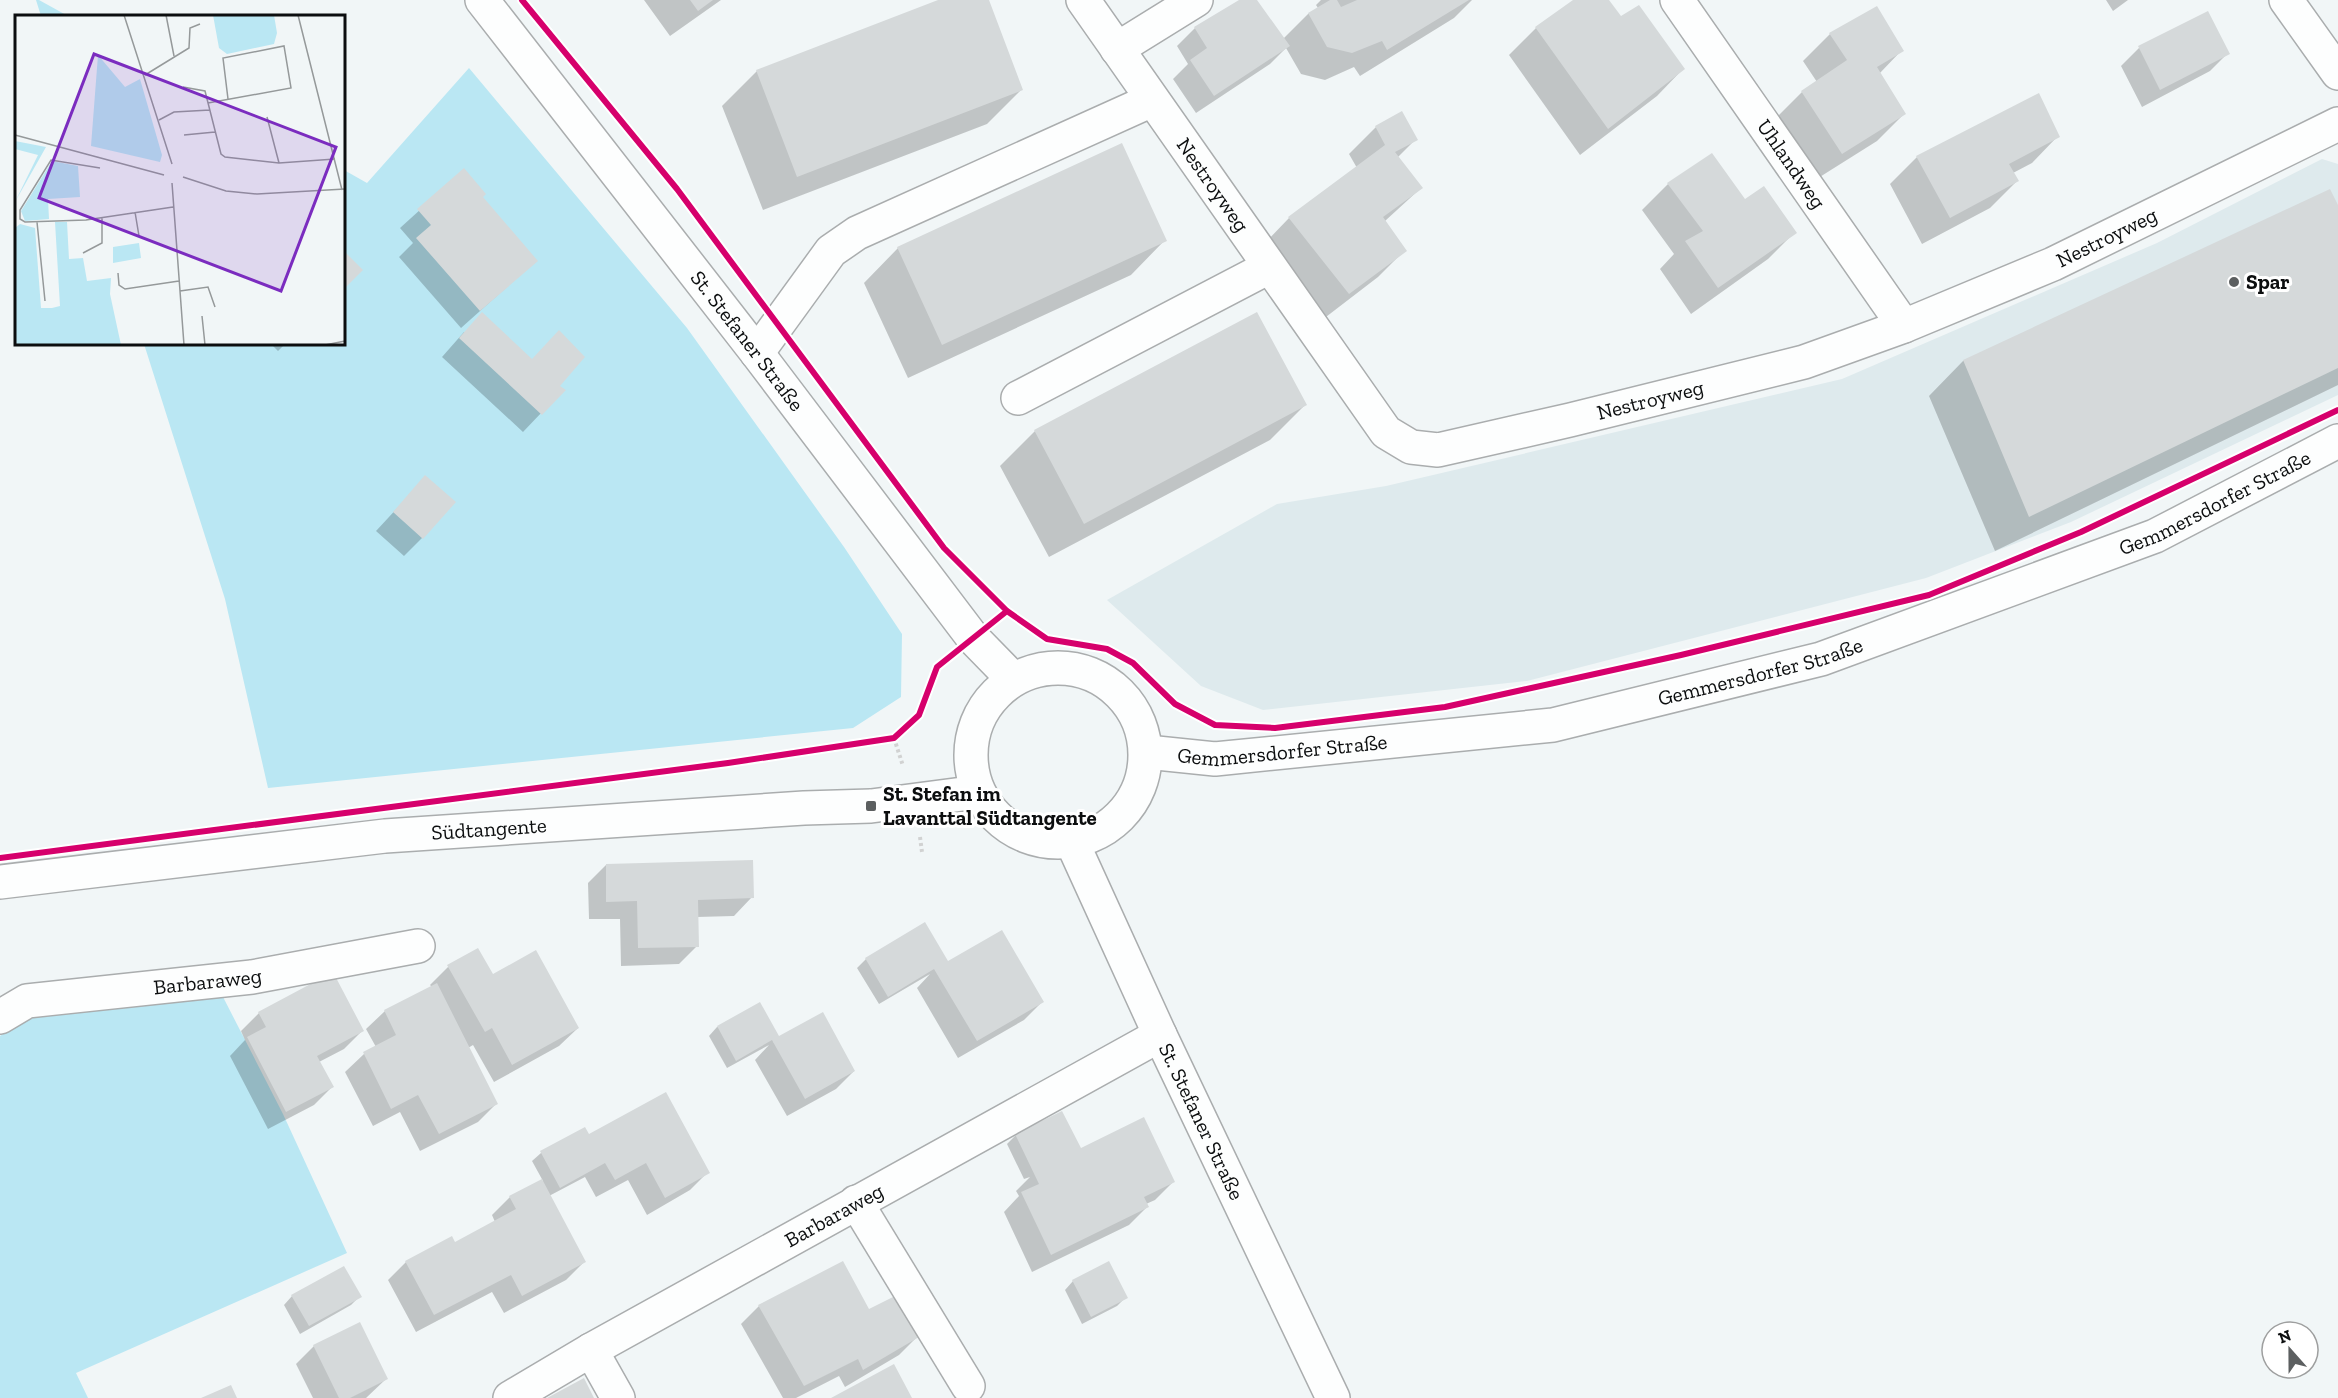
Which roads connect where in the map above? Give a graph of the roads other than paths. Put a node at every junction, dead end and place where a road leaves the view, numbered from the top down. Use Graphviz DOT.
graph roads {
  1 [pos="1083,0"];
  2 [pos="1196,0"];
  3 [pos="1677,0"];
  4 [pos="2286,0"];
  5 [pos="494,4"];
  6 [pos="1117,49"];
  7 [pos="2338,73"];
  8 [pos="1152,100"];
  9 [pos="2338,124"];
  10 [pos="1269,267"];
  11 [pos="1904,326"];
  12 [pos="757,353"];
  13 [pos="1018,398"];
  14 [pos="2338,441"];
  15 [pos="1013,679"];
  16 [pos="1147,752"];
  17 [pos="978,792"];
  18 [pos="1072,842"];
  19 [pos="0,882"];
  20 [pos="418,946"];
  21 [pos="0,1017"];
  22 [pos="1160,1035"];
  23 [pos="856,1202"];
  24 [pos="591,1350"];
  25 [pos="968,1386"];
  26 [pos="510,1398"];
  27 [pos="618,1398"];
  28 [pos="1333,1398"];
  1 -- 6 [label="main road, Nestroyweg"];
  2 -- 6 [label="main road"];
  3 -- 11 [label="main road, Uhlandweg"];
  4 -- 7 [label="main road"];
  5 -- 12 [label="main road, St. Stefaner Straße"];
  6 -- 8 [label="main road, Nestroyweg"];
  8 -- 10 [label="main road, Nestroyweg"];
  8 -- 12 [label="main road"];
  9 -- 11 [label="main road, Nestroyweg"];
  10 -- 11 [label="main road, Nestroyweg"];
  10 -- 13 [label="main road"];
  12 -- 15 [label="main road, St. Stefaner Straße"];
  14 -- 16 [label="main road, Gemmersdorfer Straße"];
  15 -- 16 [label="main road"];
  15 -- 17 [label="main road"];
  16 -- 18 [label="main road"];
  17 -- 18 [label="main road"];
  17 -- 19 [label="main road, Südtangente"];
  18 -- 22 [label="main road, St. Stefaner Straße"];
  20 -- 21 [label="main road, Barbaraweg"];
  22 -- 23 [label="main road, Barbaraweg"];
  22 -- 28 [label="main road, St. Stefaner Straße"];
  23 -- 24 [label="main road, Barbaraweg"];
  23 -- 25 [label="main road"];
  24 -- 26 [label="main road, Barbaraweg"];
  24 -- 27 [label="main road"];
}
